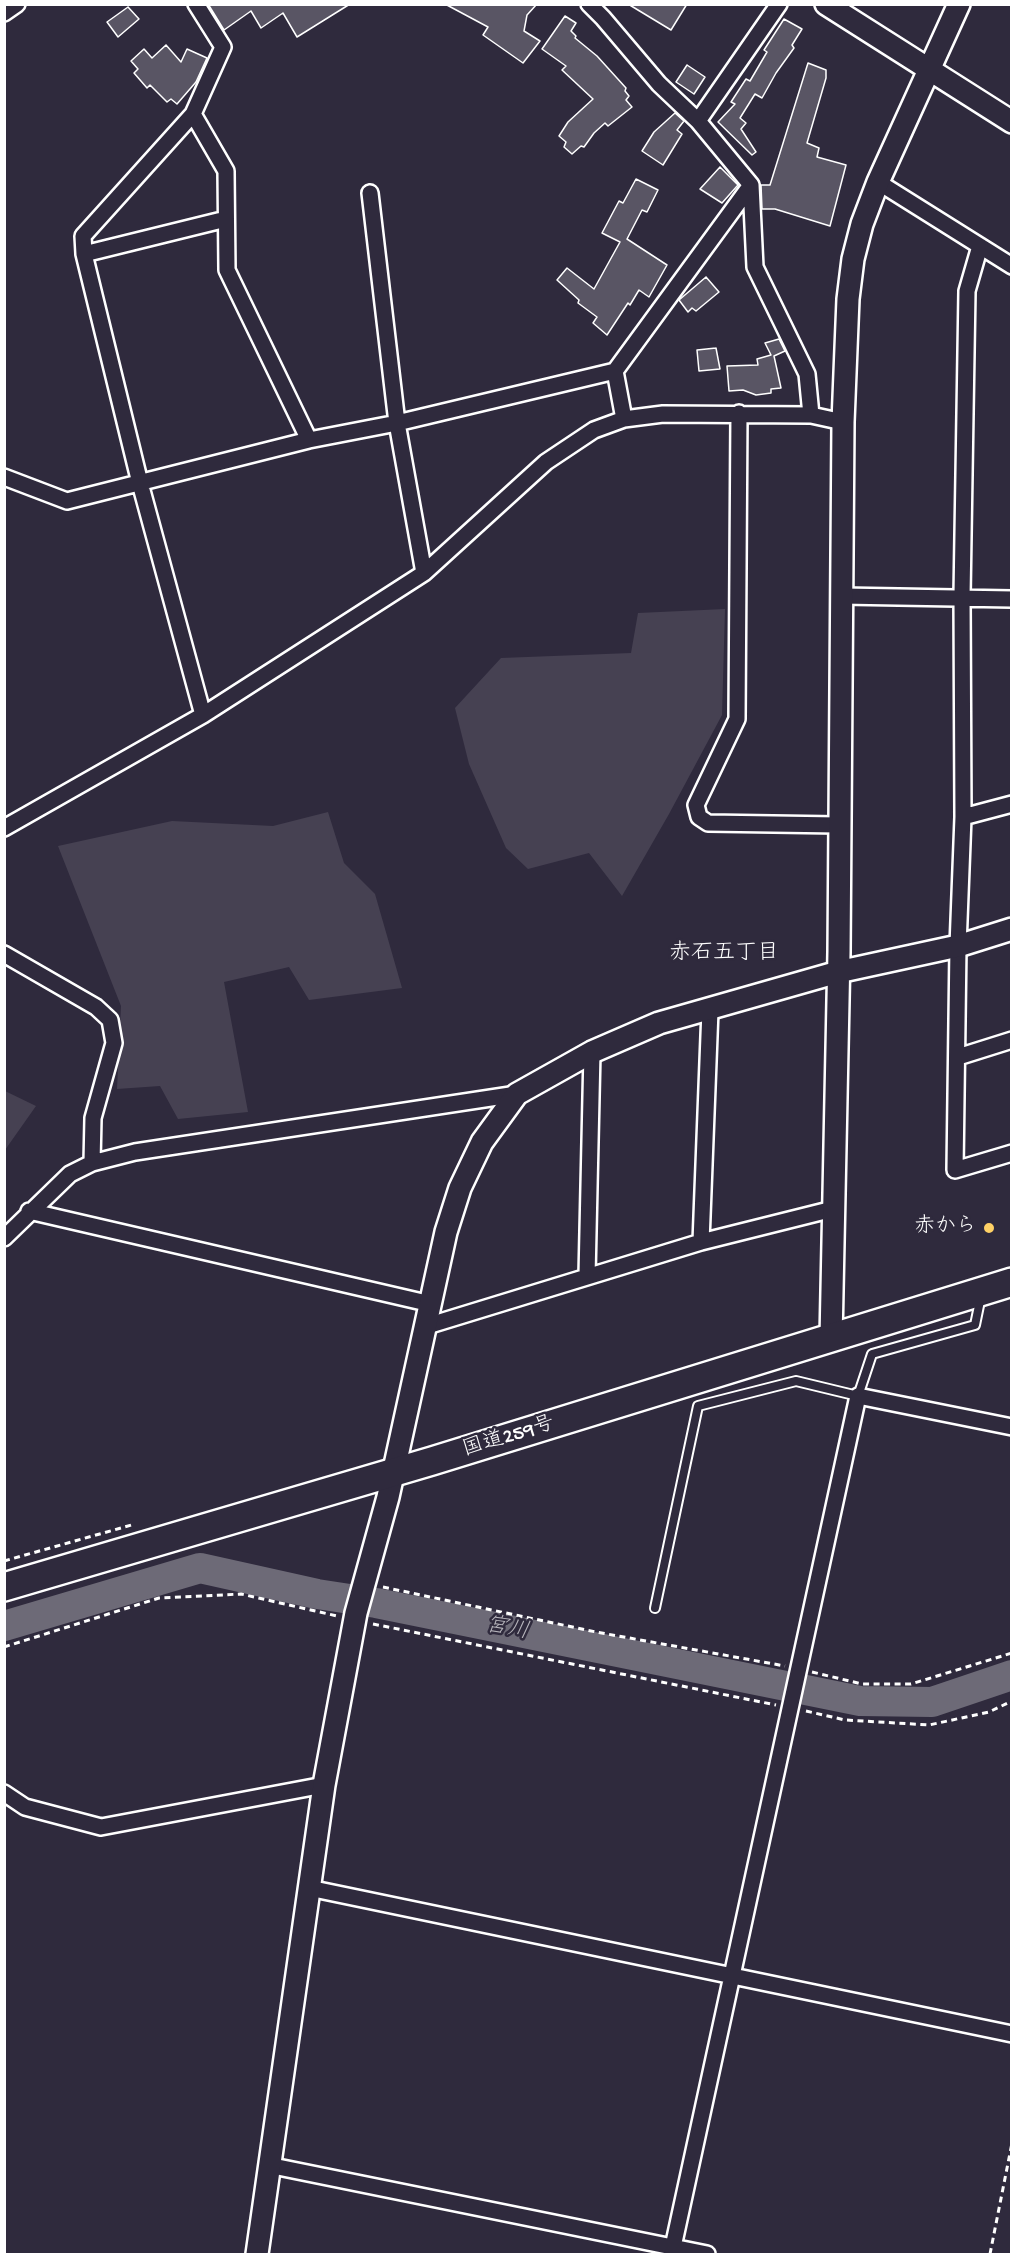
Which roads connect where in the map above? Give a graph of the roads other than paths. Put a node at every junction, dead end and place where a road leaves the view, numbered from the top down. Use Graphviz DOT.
graph roads {
  1 [pos="17,4"];
  2 [pos="196,4"];
  3 [pos="589,4"];
  4 [pos="779,4"];
  5 [pos="826,4"];
  6 [pos="959,4"];
  7 [pos="4,13"];
  8 [pos="928,71"];
  9 [pos="193,114"];
  10 [pos="698,121"];
  11 [pos="1011,122"];
  12 [pos="878,182"];
  13 [pos="751,185"];
  14 [pos="370,193"];
  15 [pos="226,219"];
  16 [pos="980,246"];
  17 [pos="84,254"];
  18 [pos="1011,266"];
  19 [pos="615,371"];
  20 [pos="739,413"];
  21 [pos="810,415"];
  22 [pos="624,419"];
  23 [pos="843,422"];
  24 [pos="397,423"];
  25 [pos="309,440"];
  26 [pos="4,477"];
  27 [pos="140,483"];
  28 [pos="423,573"];
  29 [pos="842,596"];
  30 [pos="962,596"];
  31 [pos="1011,599"];
  32 [pos="202,715"];
  33 [pos="1011,804"];
  34 [pos="963,817"];
  35 [pos="838,825"];
  36 [pos="4,828"];
  37 [pos="1011,929"];
  38 [pos="958,946"];
  39 [pos="4,954"];
  40 [pos="838,972"];
  41 [pos="710,1010"];
  42 [pos="1011,1040"];
  43 [pos="592,1052"];
  44 [pos="958,1057"];
  45 [pos="517,1094"];
  46 [pos="1011,1153"];
  47 [pos="92,1163"];
  48 [pos="833,1209"];
  49 [pos="29,1212"];
  50 [pos="4,1238"];
  51 [pos="701,1242"];
  52 [pos="586,1276"];
  53 [pos="1011,1282"];
  54 [pos="982,1292"];
  55 [pos="432,1304"];
  56 [pos="427,1326"];
  57 [pos="831,1339"];
  58 [pos="858,1396"];
  59 [pos="1011,1427"];
  60 [pos="392,1473"];
  61 [pos="4,1587"];
  62 [pos="655,1608"];
  63 [pos="324,1785"];
  64 [pos="4,1793"];
  65 [pos="309,1888"];
  66 [pos="731,1974"];
  67 [pos="1011,2034"];
  68 [pos="268,2165"];
  69 [pos="673,2247"];
  70 [pos="257,2254"];
  71 [pos="707,2254"];
  1 -- 7 [label="street"];
  2 -- 9 [label="street"];
  3 -- 10 [label="street"];
  4 -- 10 [label="street"];
  5 -- 8 [label="street"];
  6 -- 8 [label="street"];
  8 -- 11 [label="street"];
  8 -- 12 [label="street"];
  9 -- 15 [label="street"];
  9 -- 17 [label="street"];
  10 -- 13 [label="street"];
  12 -- 16 [label="street"];
  12 -- 23 [label="street"];
  13 -- 19 [label="street"];
  13 -- 21 [label="street"];
  14 -- 24 [label="street"];
  15 -- 17 [label="street"];
  15 -- 25 [label="street"];
  16 -- 18 [label="street"];
  16 -- 30 [label="street"];
  17 -- 27 [label="street"];
  19 -- 22 [label="street"];
  19 -- 24 [label="street"];
  20 -- 21 [label="street"];
  20 -- 22 [label="street"];
  20 -- 35 [label="street"];
  21 -- 23 [label="street"];
  22 -- 28 [label="street"];
  23 -- 29 [label="street"];
  24 -- 25 [label="street"];
  24 -- 28 [label="street"];
  25 -- 27 [label="street"];
  26 -- 27 [label="street"];
  27 -- 32 [label="street"];
  28 -- 32 [label="street"];
  29 -- 30 [label="street"];
  29 -- 35 [label="street"];
  30 -- 31 [label="street"];
  30 -- 34 [label="street"];
  32 -- 36 [label="street"];
  33 -- 34 [label="street"];
  34 -- 38 [label="street"];
  35 -- 40 [label="street"];
  37 -- 38 [label="street"];
  38 -- 40 [label="street"];
  38 -- 44 [label="street"];
  39 -- 47 [label="street"];
  40 -- 41 [label="street"];
  40 -- 48 [label="street"];
  41 -- 43 [label="street"];
  41 -- 51 [label="street"];
  42 -- 44 [label="street"];
  43 -- 45 [label="street"];
  43 -- 52 [label="street"];
  44 -- 46 [label="street"];
  45 -- 47 [label="street"];
  45 -- 55 [label="street"];
  47 -- 49 [label="street"];
  48 -- 51 [label="street"];
  48 -- 57 [label="street"];
  49 -- 50 [label="street"];
  49 -- 55 [label="street"];
  51 -- 52 [label="street"];
  52 -- 56 [label="street"];
  53 -- 54 [label="highway, 国道259号"];
  54 -- 57 [label="highway, 国道259号"];
  54 -- 58 [label="lane"];
  55 -- 56 [label="street"];
  56 -- 60 [label="street"];
  57 -- 60 [label="highway, 国道259号"];
  58 -- 59 [label="street"];
  58 -- 62 [label="lane"];
  58 -- 66 [label="street"];
  60 -- 61 [label="highway, 国道259号"];
  60 -- 63 [label="street"];
  63 -- 64 [label="street"];
  63 -- 65 [label="street"];
  65 -- 66 [label="street"];
  65 -- 68 [label="street"];
  66 -- 67 [label="street"];
  66 -- 69 [label="street"];
  68 -- 69 [label="street"];
  68 -- 70 [label="street"];
  69 -- 71 [label="street"];
}
